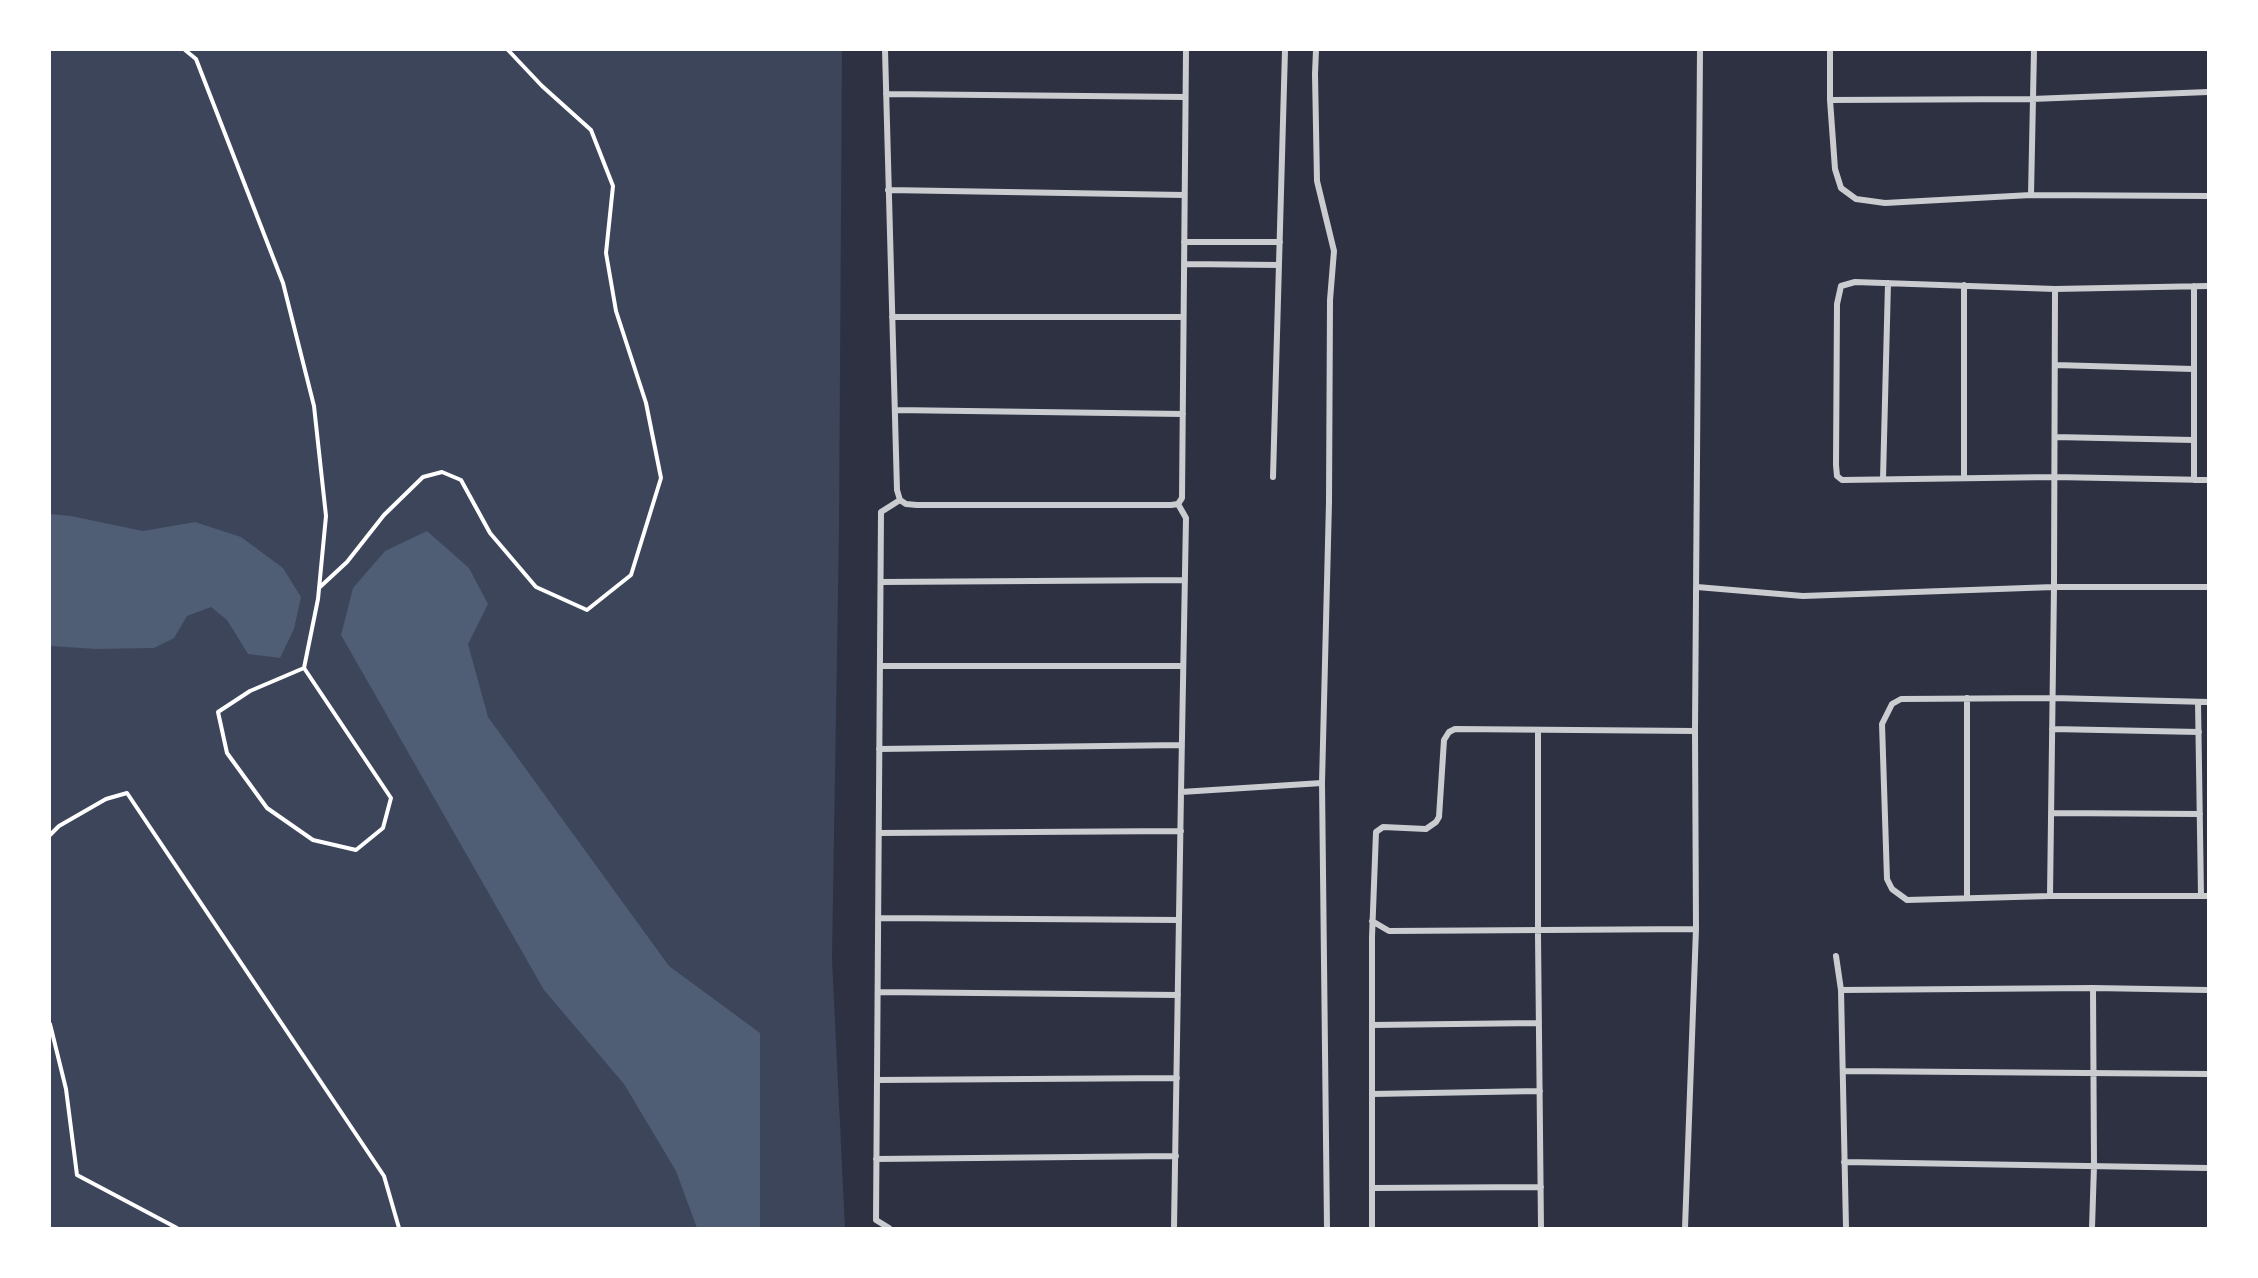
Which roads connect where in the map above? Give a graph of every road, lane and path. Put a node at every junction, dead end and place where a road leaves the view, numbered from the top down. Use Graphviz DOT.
graph roads {
  1 [pos="185,50"];
  2 [pos="508,50"];
  3 [pos="885,50"];
  4 [pos="1186,50"];
  5 [pos="1285,50"];
  6 [pos="1316,50"];
  7 [pos="1700,50"];
  8 [pos="1830,50"];
  9 [pos="2034,50"];
  10 [pos="2208,92"];
  11 [pos="886,94"];
  12 [pos="1185,97"];
  13 [pos="2032,99"];
  14 [pos="1830,100"];
  15 [pos="888,190"];
  16 [pos="1185,195"];
  17 [pos="2031,195"];
  18 [pos="2208,196"];
  19 [pos="1184,242"];
  20 [pos="1280,242"];
  21 [pos="1184,264"];
  22 [pos="1279,265"];
  23 [pos="1888,283"];
  24 [pos="1964,285"];
  25 [pos="2194,286"];
  26 [pos="2208,286"];
  27 [pos="2055,289"];
  28 [pos="892,317"];
  29 [pos="1184,317"];
  30 [pos="2055,365"];
  31 [pos="2193,369"];
  32 [pos="895,410"];
  33 [pos="1182,414"];
  34 [pos="2055,437"];
  35 [pos="2193,440"];
  36 [pos="1273,477"];
  37 [pos="2054,477"];
  38 [pos="1964,478"];
  39 [pos="1883,479"];
  40 [pos="2194,480"];
  41 [pos="2208,480"];
  42 [pos="900,500"];
  43 [pos="1178,504"];
  44 [pos="1185,580"];
  45 [pos="881,582"];
  46 [pos="320,587"];
  47 [pos="1697,587"];
  48 [pos="2054,587"];
  49 [pos="2208,587"];
  50 [pos="880,666"];
  51 [pos="1183,666"];
  52 [pos="304,668"];
  53 [pos="1967,698"];
  54 [pos="2053,698"];
  55 [pos="2198,702"];
  56 [pos="2208,702"];
  57 [pos="2052,729"];
  58 [pos="1538,730"];
  59 [pos="1695,731"];
  60 [pos="2199,732"];
  61 [pos="1182,745"];
  62 [pos="879,749"];
  63 [pos="1322,783"];
  64 [pos="1181,792"];
  65 [pos="2051,813"];
  66 [pos="2200,814"];
  67 [pos="1181,831"];
  68 [pos="879,834"];
  69 [pos="50,835"];
  70 [pos="2050,896"];
  71 [pos="2205,896"];
  72 [pos="1967,898"];
  73 [pos="878,918"];
  74 [pos="1179,920"];
  75 [pos="1372,921"];
  76 [pos="1696,929"];
  77 [pos="1538,930"];
  78 [pos="1836,956"];
  79 [pos="2093,988"];
  80 [pos="1841,990"];
  81 [pos="2208,990"];
  82 [pos="878,992"];
  83 [pos="1178,995"];
  84 [pos="1539,1023"];
  85 [pos="50,1024"];
  86 [pos="1372,1024"];
  87 [pos="1843,1071"];
  88 [pos="2094,1073"];
  89 [pos="2208,1074"];
  90 [pos="1177,1078"];
  91 [pos="877,1080"];
  92 [pos="1540,1090"];
  93 [pos="1372,1094"];
  94 [pos="1176,1156"];
  95 [pos="876,1159"];
  96 [pos="1844,1162"];
  97 [pos="2094,1166"];
  98 [pos="2208,1168"];
  99 [pos="1541,1187"];
  100 [pos="1372,1188"];
  101 [pos="177,1228"];
  102 [pos="399,1228"];
  103 [pos="889,1228"];
  104 [pos="1174,1228"];
  105 [pos="1327,1228"];
  106 [pos="1372,1228"];
  107 [pos="1541,1228"];
  108 [pos="1685,1228"];
  109 [pos="1846,1228"];
  110 [pos="2092,1228"];
  1 -- 46 [label="path"];
  2 -- 46 [label="path"];
  3 -- 11 [label="street"];
  4 -- 12 [label="street"];
  5 -- 20 [label="street"];
  6 -- 63 [label="street"];
  7 -- 47 [label="street"];
  8 -- 14 [label="street"];
  9 -- 13 [label="street"];
  10 -- 13 [label="street"];
  11 -- 12 [label="street"];
  11 -- 15 [label="street"];
  12 -- 16 [label="street"];
  13 -- 14 [label="street"];
  13 -- 17 [label="street"];
  14 -- 17 [label="street"];
  15 -- 16 [label="street"];
  15 -- 28 [label="street"];
  16 -- 19 [label="street"];
  17 -- 18 [label="street"];
  19 -- 20 [label="street"];
  19 -- 21 [label="street"];
  20 -- 22 [label="street"];
  21 -- 22 [label="street"];
  21 -- 29 [label="street"];
  22 -- 36 [label="street"];
  23 -- 24 [label="street"];
  23 -- 39 [label="street"];
  23 -- 39 [label="street"];
  24 -- 27 [label="street"];
  24 -- 38 [label="street"];
  25 -- 26 [label="street"];
  25 -- 27 [label="street"];
  25 -- 31 [label="street"];
  27 -- 30 [label="street"];
  28 -- 29 [label="street"];
  28 -- 32 [label="street"];
  29 -- 33 [label="street"];
  30 -- 31 [label="street"];
  30 -- 34 [label="street"];
  31 -- 35 [label="street"];
  32 -- 33 [label="street"];
  32 -- 42 [label="street"];
  33 -- 43 [label="street"];
  34 -- 35 [label="street"];
  34 -- 37 [label="street"];
  35 -- 40 [label="street"];
  37 -- 38 [label="street"];
  37 -- 40 [label="street"];
  37 -- 48 [label="street"];
  38 -- 39 [label="street"];
  40 -- 41 [label="street"];
  42 -- 43 [label="street"];
  42 -- 45 [label="street"];
  43 -- 44 [label="street"];
  44 -- 45 [label="street"];
  44 -- 51 [label="street"];
  45 -- 50 [label="street"];
  46 -- 52 [label="path"];
  47 -- 48 [label="street"];
  47 -- 59 [label="street"];
  48 -- 49 [label="street"];
  48 -- 54 [label="street"];
  50 -- 51 [label="street"];
  50 -- 62 [label="street"];
  51 -- 61 [label="street"];
  52 -- 52 [label="path"];
  53 -- 54 [label="street"];
  53 -- 72 [label="street"];
  53 -- 72 [label="street"];
  54 -- 55 [label="street"];
  54 -- 57 [label="street"];
  55 -- 56 [label="street"];
  55 -- 60 [label="street"];
  57 -- 60 [label="street"];
  57 -- 65 [label="street"];
  58 -- 59 [label="street"];
  58 -- 75 [label="street"];
  58 -- 77 [label="street"];
  59 -- 76 [label="street"];
  60 -- 66 [label="street"];
  61 -- 62 [label="street"];
  61 -- 64 [label="street"];
  62 -- 68 [label="street"];
  63 -- 64 [label="street"];
  63 -- 105 [label="street"];
  64 -- 67 [label="street"];
  65 -- 66 [label="street"];
  65 -- 70 [label="street"];
  66 -- 71 [label="street"];
  67 -- 68 [label="street"];
  67 -- 74 [label="street"];
  68 -- 73 [label="street"];
  69 -- 102 [label="path"];
  70 -- 71 [label="street"];
  70 -- 72 [label="street"];
  73 -- 74 [label="street"];
  73 -- 82 [label="street"];
  74 -- 83 [label="street"];
  75 -- 77 [label="street"];
  75 -- 86 [label="street"];
  76 -- 77 [label="street"];
  76 -- 108 [label="street"];
  77 -- 84 [label="street"];
  78 -- 80 [label="street"];
  79 -- 80 [label="street"];
  79 -- 81 [label="street"];
  79 -- 88 [label="street"];
  80 -- 87 [label="street"];
  82 -- 83 [label="street"];
  82 -- 91 [label="street"];
  83 -- 90 [label="street"];
  84 -- 86 [label="street"];
  84 -- 92 [label="street"];
  85 -- 101 [label="path"];
  86 -- 93 [label="street"];
  87 -- 88 [label="street"];
  87 -- 96 [label="street"];
  88 -- 89 [label="street"];
  88 -- 97 [label="street"];
  90 -- 91 [label="street"];
  90 -- 94 [label="street"];
  91 -- 95 [label="street"];
  92 -- 93 [label="street"];
  92 -- 99 [label="street"];
  93 -- 100 [label="street"];
  94 -- 95 [label="street"];
  94 -- 104 [label="street"];
  95 -- 103 [label="street"];
  96 -- 97 [label="street"];
  96 -- 109 [label="street"];
  97 -- 98 [label="street"];
  97 -- 110 [label="street"];
  99 -- 100 [label="street"];
  99 -- 107 [label="street"];
  100 -- 106 [label="street"];
}
